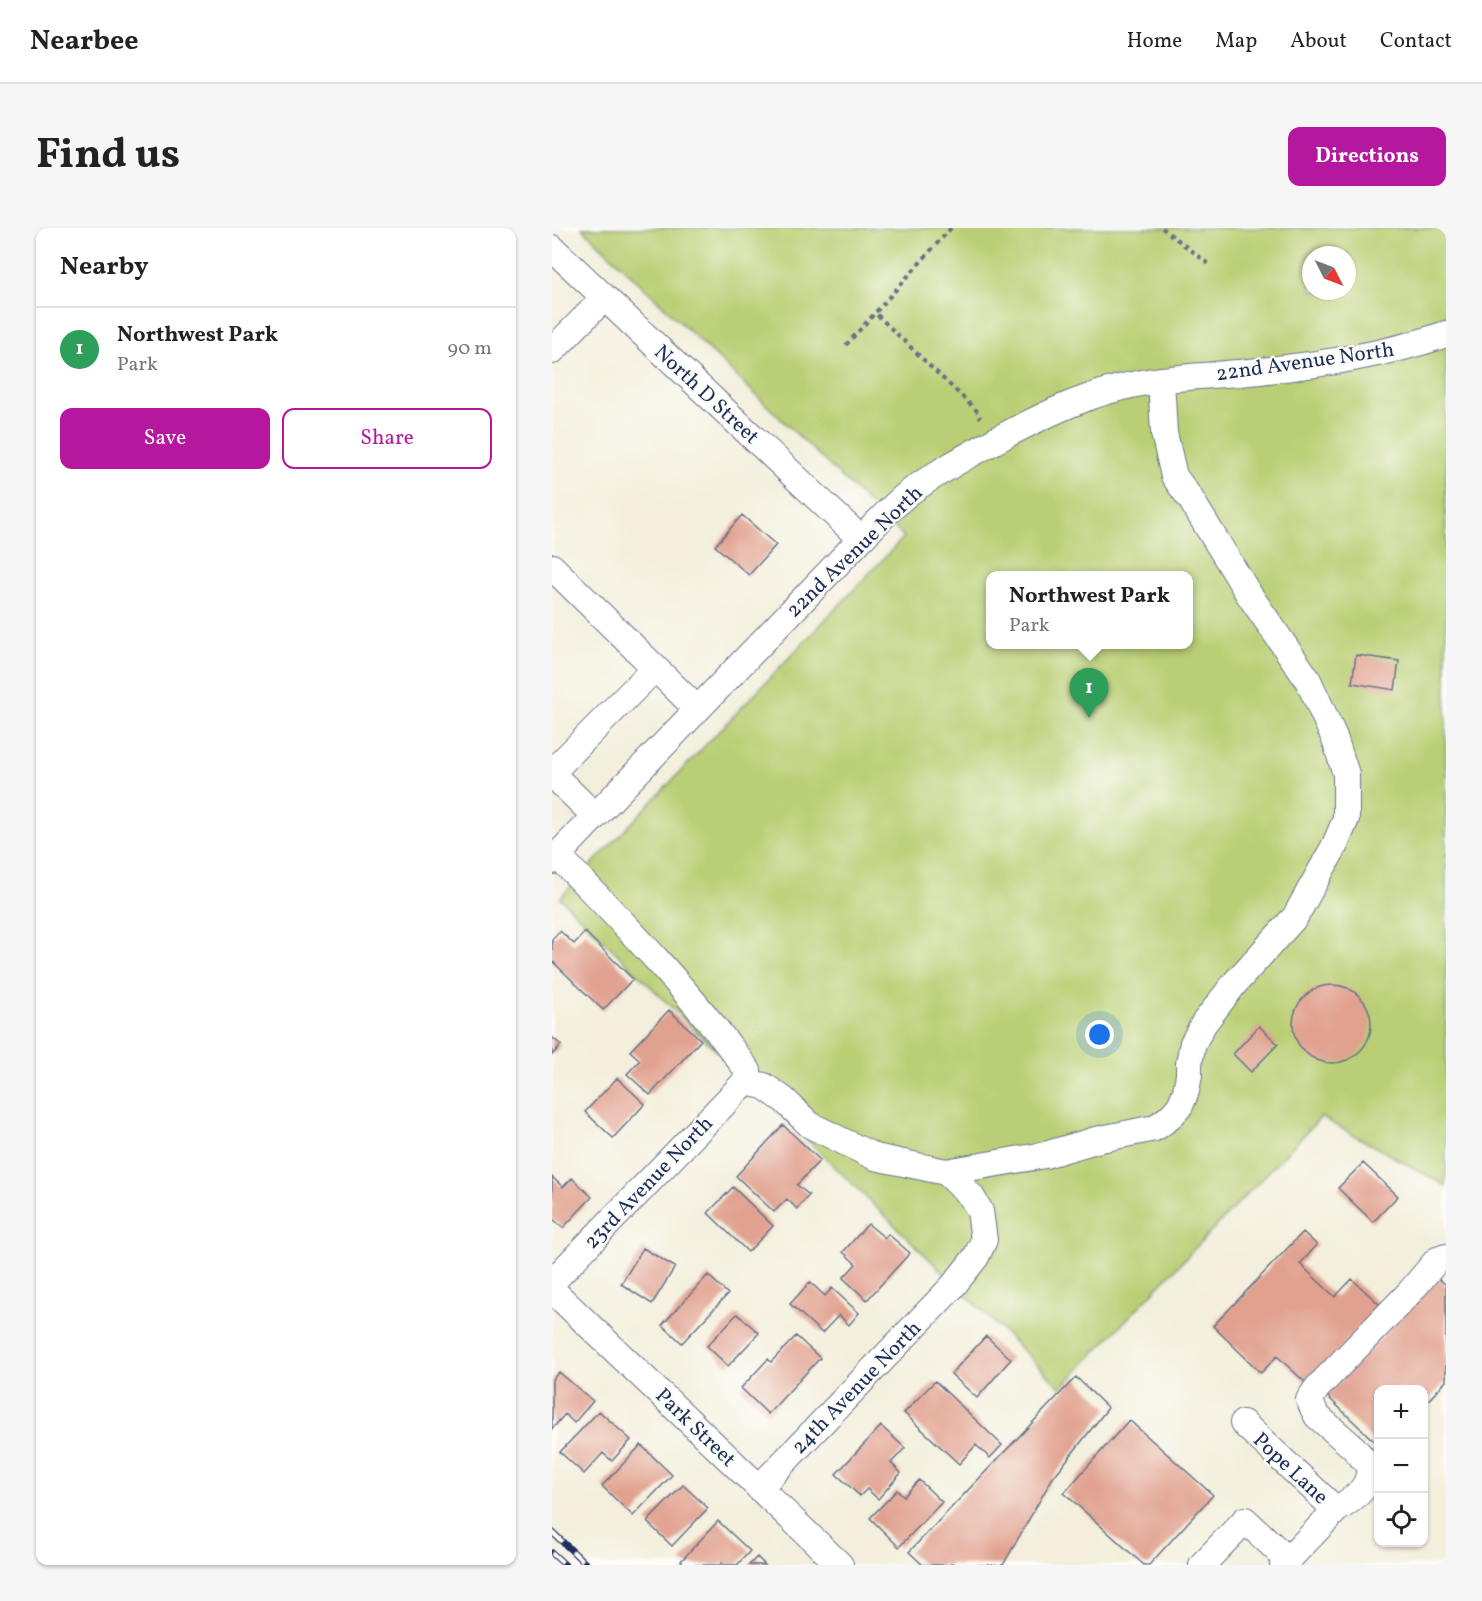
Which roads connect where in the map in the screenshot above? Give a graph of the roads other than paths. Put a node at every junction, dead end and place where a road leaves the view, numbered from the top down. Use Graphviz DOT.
graph roads {
  1 [pos="552,248"];
  2 [pos="604,298"];
  3 [pos="1446,335"];
  4 [pos="552,351"];
  5 [pos="1161,380"];
  6 [pos="861,539"];
  7 [pos="552,567"];
  8 [pos="655,668"];
  9 [pos="697,709"];
  10 [pos="552,773"];
  11 [pos="595,816"];
  12 [pos="554,858"];
  13 [pos="745,1082"];
  14 [pos="946,1172"];
  15 [pos="1446,1257"];
  16 [pos="552,1282"];
  17 [pos="552,1290"];
  18 [pos="1243,1423"];
  19 [pos="759,1488"];
  20 [pos="1336,1510"];
  21 [pos="1286,1562"];
  22 [pos="840,1565"];
  23 [pos="1202,1565"];
  1 -- 2 [label="street, North D Street"];
  2 -- 4 [label="street"];
  2 -- 6 [label="street, North D Street"];
  3 -- 5 [label="street, 22nd Avenue North"];
  5 -- 6 [label="street, 22nd Avenue North"];
  5 -- 14 [label="street"];
  6 -- 9 [label="street, 22nd Avenue North"];
  7 -- 8 [label="street"];
  8 -- 9 [label="street"];
  8 -- 10 [label="street"];
  9 -- 11 [label="street, 22nd Avenue North"];
  10 -- 11 [label="street"];
  11 -- 12 [label="street, 22nd Avenue North"];
  12 -- 13 [label="street"];
  13 -- 14 [label="street"];
  13 -- 16 [label="street, 23rd Avenue North"];
  14 -- 19 [label="street, 24th Avenue North"];
  15 -- 20 [label="street"];
  17 -- 19 [label="street, Park Street"];
  18 -- 20 [label="street, Pope Lane"];
  19 -- 22 [label="street, Park Street"];
  20 -- 21 [label="street, Pope Lane"];
  21 -- 23 [label="street"];
}
